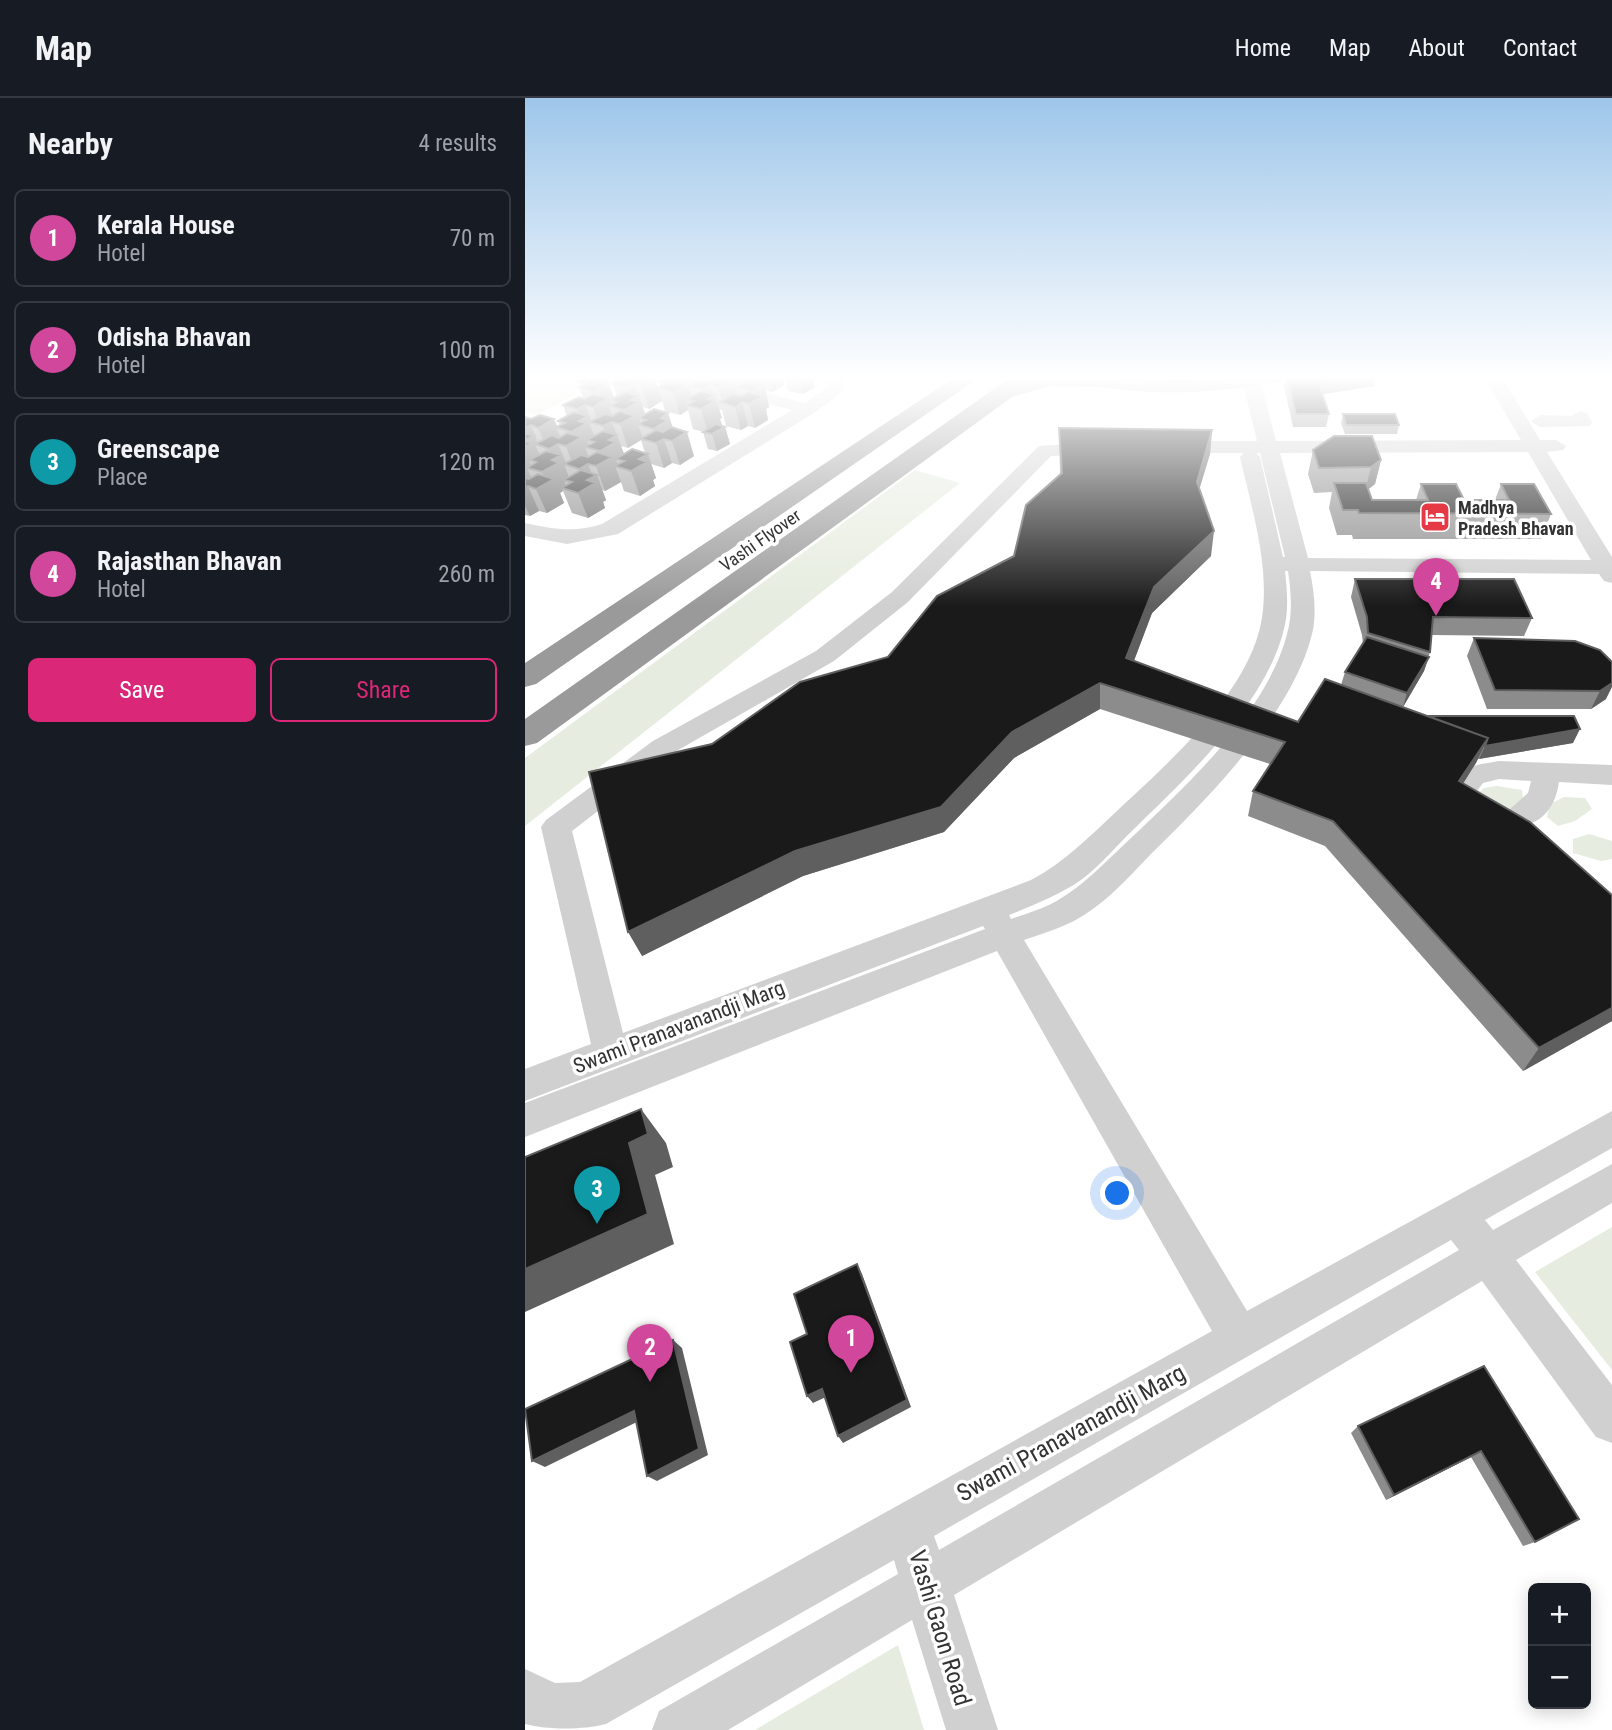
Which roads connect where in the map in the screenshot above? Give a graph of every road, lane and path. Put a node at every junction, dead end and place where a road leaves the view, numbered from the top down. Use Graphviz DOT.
graph roads {
  1 [pos="735,453"];
  2 [pos="823,453"];
  3 [pos="856,453"];
  4 [pos="901,453"];
  5 [pos="911,453"];
  6 [pos="1043,453"];
  7 [pos="1255,453"];
  8 [pos="1538,453"];
  9 [pos="1561,453"];
  10 [pos="1570,468"];
  11 [pos="525,529"];
  12 [pos="1285,569"];
  13 [pos="1611,572"];
  14 [pos="525,648"];
  15 [pos="525,677"];
  16 [pos="525,702"];
  17 [pos="525,735"];
  18 [pos="1545,773"];
  19 [pos="1612,775"];
  20 [pos="997,923"];
  21 [pos="611,1053"];
  22 [pos="525,1085"];
  23 [pos="525,1120"];
  24 [pos="1612,1128"];
  25 [pos="1612,1182"];
  26 [pos="1457,1215"];
  27 [pos="1488,1255"];
  28 [pos="1239,1338"];
  29 [pos="1612,1421"];
  30 [pos="907,1525"];
  31 [pos="926,1585"];
  32 [pos="525,1695"];
  33 [pos="678,1730"];
  34 [pos="972,1730"];
  1 -- 11 [label="street"];
  2 -- 14 [label="highway"];
  3 -- 15 [label="highway, Vashi Flyover"];
  4 -- 16 [label="highway, Vashi Flyover"];
  5 -- 17 [label="highway"];
  6 -- 21 [label="street"];
  7 -- 12 [label="street, Swami Pranavanandji Marg"];
  8 -- 13 [label="street"];
  9 -- 10 [label="street"];
  12 -- 13 [label="street"];
  12 -- 20 [label="street, Swami Pranavanandji Marg"];
  18 -- 19 [label="street"];
  20 -- 21 [label="street, Swami Pranavanandji Marg"];
  20 -- 23 [label="street, Swami Pranavanandji Marg"];
  20 -- 28 [label="street"];
  21 -- 22 [label="street, Swami Pranavanandji Marg"];
  24 -- 26 [label="street, Swami Pranavanandji Marg"];
  25 -- 27 [label="street"];
  26 -- 27 [label="street"];
  26 -- 28 [label="street, Swami Pranavanandji Marg"];
  27 -- 29 [label="street"];
  27 -- 31 [label="street"];
  28 -- 30 [label="street, Swami Pranavanandji Marg"];
  30 -- 31 [label="street, Vashi Gaon Road"];
  30 -- 32 [label="street, Swami Pranavanandji Marg"];
  31 -- 33 [label="street"];
  31 -- 34 [label="street, Vashi Gaon Road"];
}
